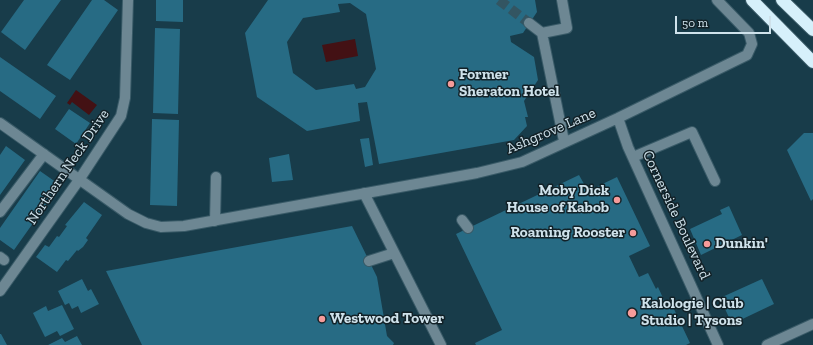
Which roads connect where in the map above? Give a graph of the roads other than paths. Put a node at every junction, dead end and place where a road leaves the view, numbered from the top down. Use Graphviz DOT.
graph roads {
  1 [pos="128,0"];
  2 [pos="562,0"];
  3 [pos="717,0"];
  4 [pos="752,0"];
  5 [pos="782,0"];
  6 [pos="529,24"];
  7 [pos="813,30"];
  8 [pos="542,33"];
  9 [pos="813,62"];
  10 [pos="618,118"];
  11 [pos="0,123"];
  12 [pos="564,141"];
  13 [pos="44,154"];
  14 [pos="633,157"];
  15 [pos="216,178"];
  16 [pos="79,180"];
  17 [pos="716,181"];
  18 [pos="364,193"];
  19 [pos="0,212"];
  20 [pos="215,221"];
  21 [pos="394,253"];
  22 [pos="369,261"];
  23 [pos="0,291"];
  24 [pos="813,324"];
  25 [pos="436,344"];
  26 [pos="718,345"];
  27 [pos="767,345"];
  1 -- 16 [label="street, Northern Neck Drive"];
  2 -- 8 [label="street"];
  3 -- 10 [label="street, Ashgrove Lane"];
  4 -- 9 [label="highway"];
  5 -- 7 [label="highway"];
  6 -- 8 [label="street"];
  8 -- 12 [label="street"];
  10 -- 12 [label="street, Ashgrove Lane"];
  10 -- 14 [label="street, Cornerside Boulevard"];
  11 -- 13 [label="street, Ashgrove Lane"];
  12 -- 18 [label="street, Ashgrove Lane"];
  13 -- 16 [label="street, Ashgrove Lane"];
  13 -- 19 [label="street"];
  14 -- 17 [label="street"];
  14 -- 26 [label="street, Cornerside Boulevard"];
  15 -- 20 [label="street"];
  16 -- 20 [label="street, Ashgrove Lane"];
  16 -- 23 [label="street, Northern Neck Drive"];
  18 -- 20 [label="street, Ashgrove Lane"];
  18 -- 21 [label="street"];
  21 -- 22 [label="street"];
  21 -- 25 [label="street"];
  24 -- 27 [label="street"];
}
